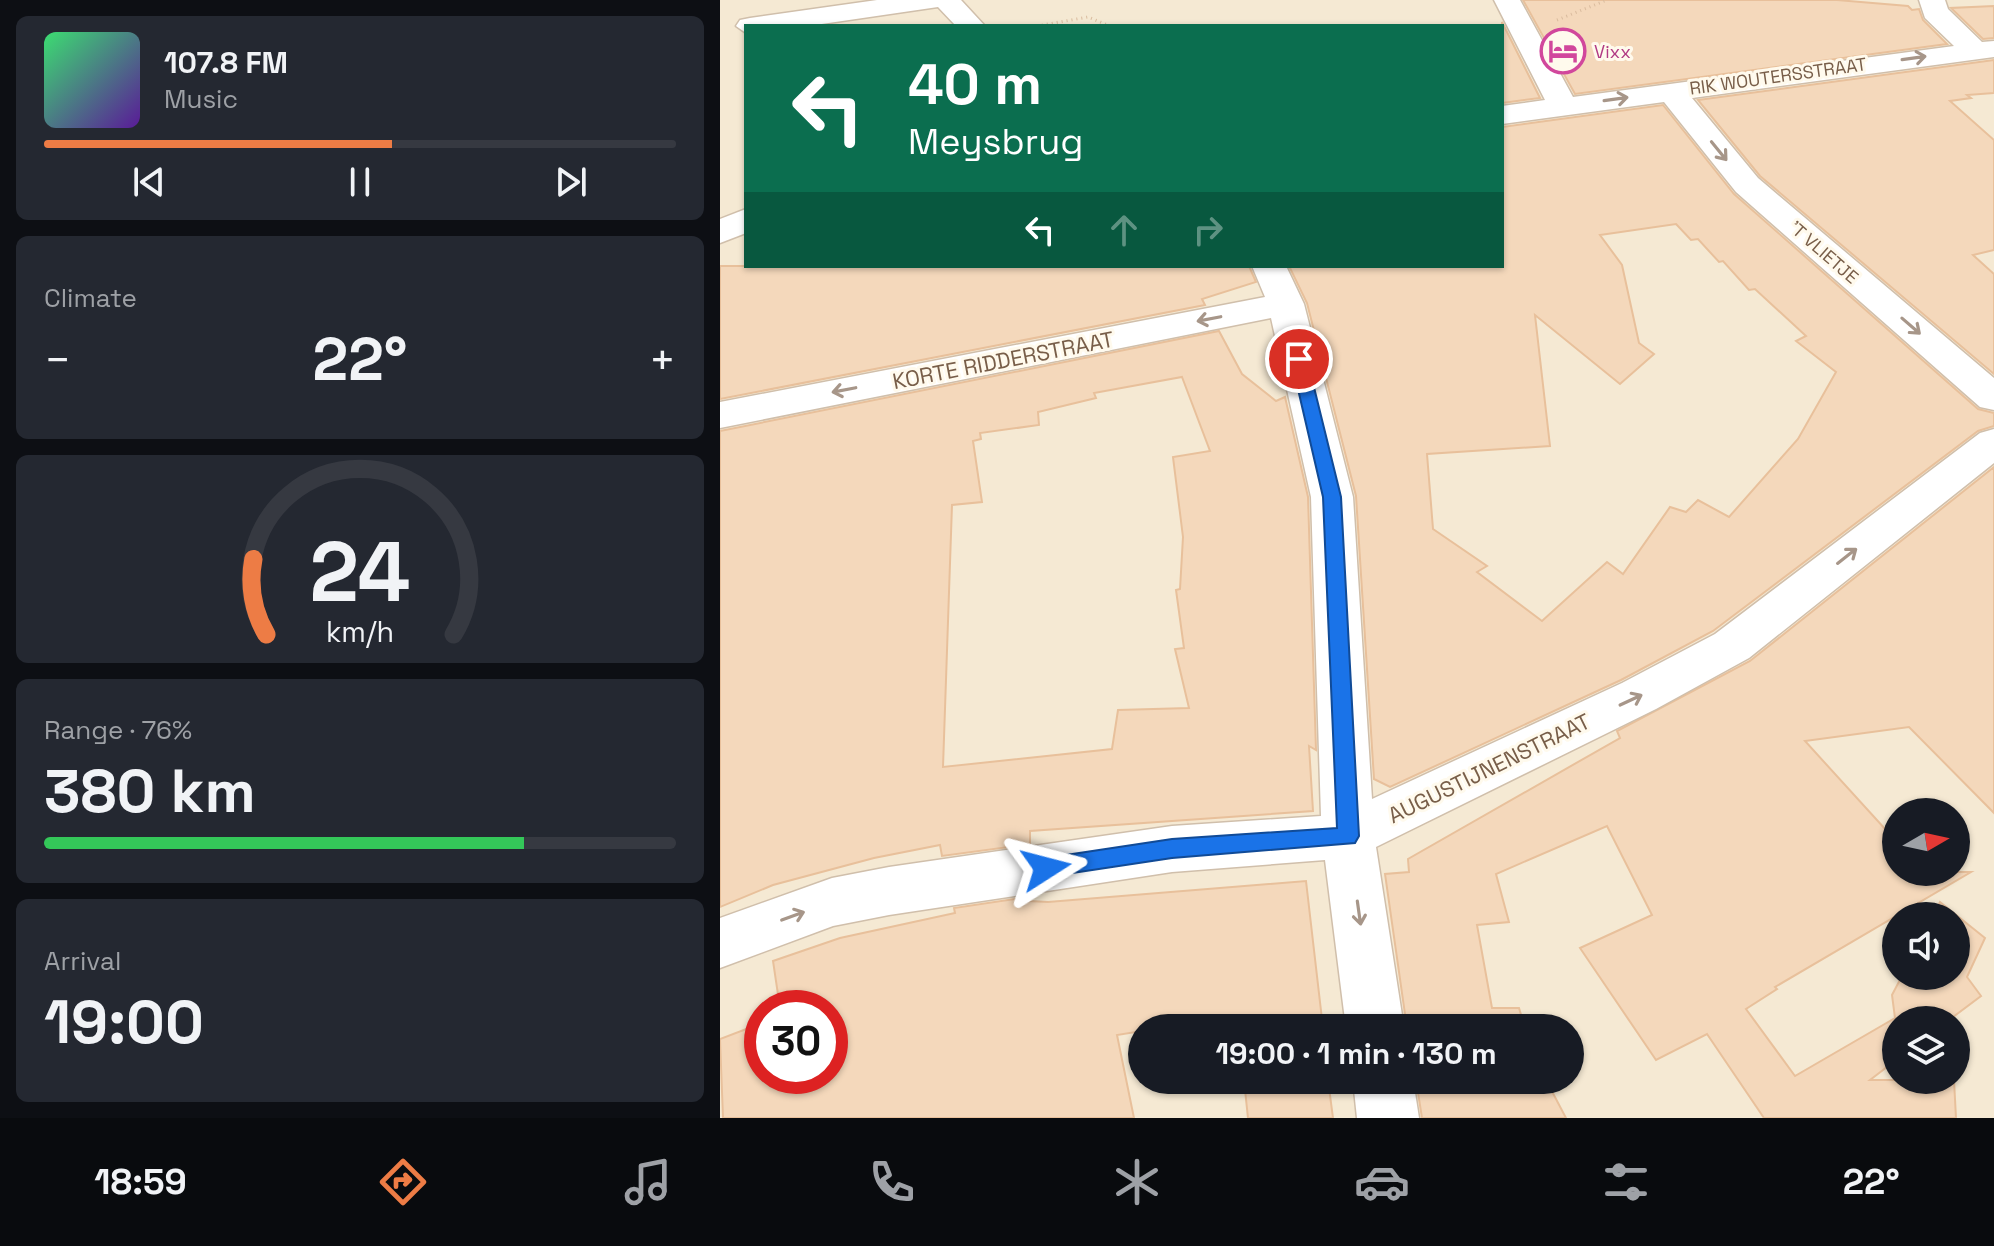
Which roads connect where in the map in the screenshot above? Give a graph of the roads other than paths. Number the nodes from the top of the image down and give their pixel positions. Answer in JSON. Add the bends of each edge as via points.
{"nodes":[{"id":1,"x":935,"y":0,"type":"edge"},
{"id":2,"x":946,"y":0,"type":"edge"},
{"id":3,"x":1932,"y":0,"type":"edge"},
{"id":4,"x":1514,"y":12,"type":"edge"},
{"id":5,"x":762,"y":24,"type":"edge"},
{"id":6,"x":969,"y":24,"type":"edge"},
{"id":7,"x":744,"y":27,"type":"edge"},
{"id":8,"x":720,"y":30,"type":"edge"},
{"id":9,"x":1984,"y":50,"type":"edge"},
{"id":10,"x":1670,"y":91,"type":"junction"},
{"id":11,"x":1563,"y":106,"type":"junction"},
{"id":12,"x":1504,"y":115,"type":"edge"},
{"id":13,"x":744,"y":220,"type":"edge"},
{"id":14,"x":720,"y":233,"type":"edge"},
{"id":15,"x":1278,"y":285,"type":"edge"},
{"id":16,"x":1994,"y":398,"type":"edge"},
{"id":17,"x":720,"y":415,"type":"edge"},
{"id":18,"x":1994,"y":442,"type":"edge"},
{"id":19,"x":1348,"y":836,"type":"junction"},
{"id":20,"x":720,"y":943,"type":"edge"},
{"id":21,"x":1373,"y":1014,"type":"edge"},
{"id":22,"x":1385,"y":1094,"type":"edge"},
{"id":23,"x":1388,"y":1118,"type":"edge"}],
"edges":[{"from":1,"to":5,"type":"street"},
{"from":2,"to":6,"type":"street"},
{"from":3,"to":9,"type":"street","via":[[1935,12]]},
{"from":4,"to":11,"type":"street"},
{"from":7,"to":8,"type":"street"},
{"from":10,"to":9,"type":"street","name":"RIK WOUTERSSTRAAT","one_way":true},
{"from":11,"to":10,"type":"street","name":"RIK WOUTERSSTRAAT","one_way":true},
{"from":10,"to":16,"type":"street","name":"'T VLIETJE","one_way":true,"via":[[1747,185]]},
{"from":11,"to":12,"type":"street","name":"RIK WOUTERSSTRAAT"},
{"from":13,"to":14,"type":"street"},
{"from":15,"to":17,"type":"street","name":"KORTE RIDDERSTRAAT","one_way":true},
{"from":15,"to":19,"type":"street","via":[[1332,497]]},
{"from":19,"to":18,"type":"street","name":"AUGUSTIJNENSTRAAT","one_way":true,"via":[[1732,646]]},
{"from":20,"to":19,"type":"street","name":"AUGUSTIJNENSTRAAT","one_way":true,"via":[[832,902],[889,891],[1172,849]]},
{"from":19,"to":21,"type":"street","one_way":true},
{"from":22,"to":23,"type":"street"}]}
